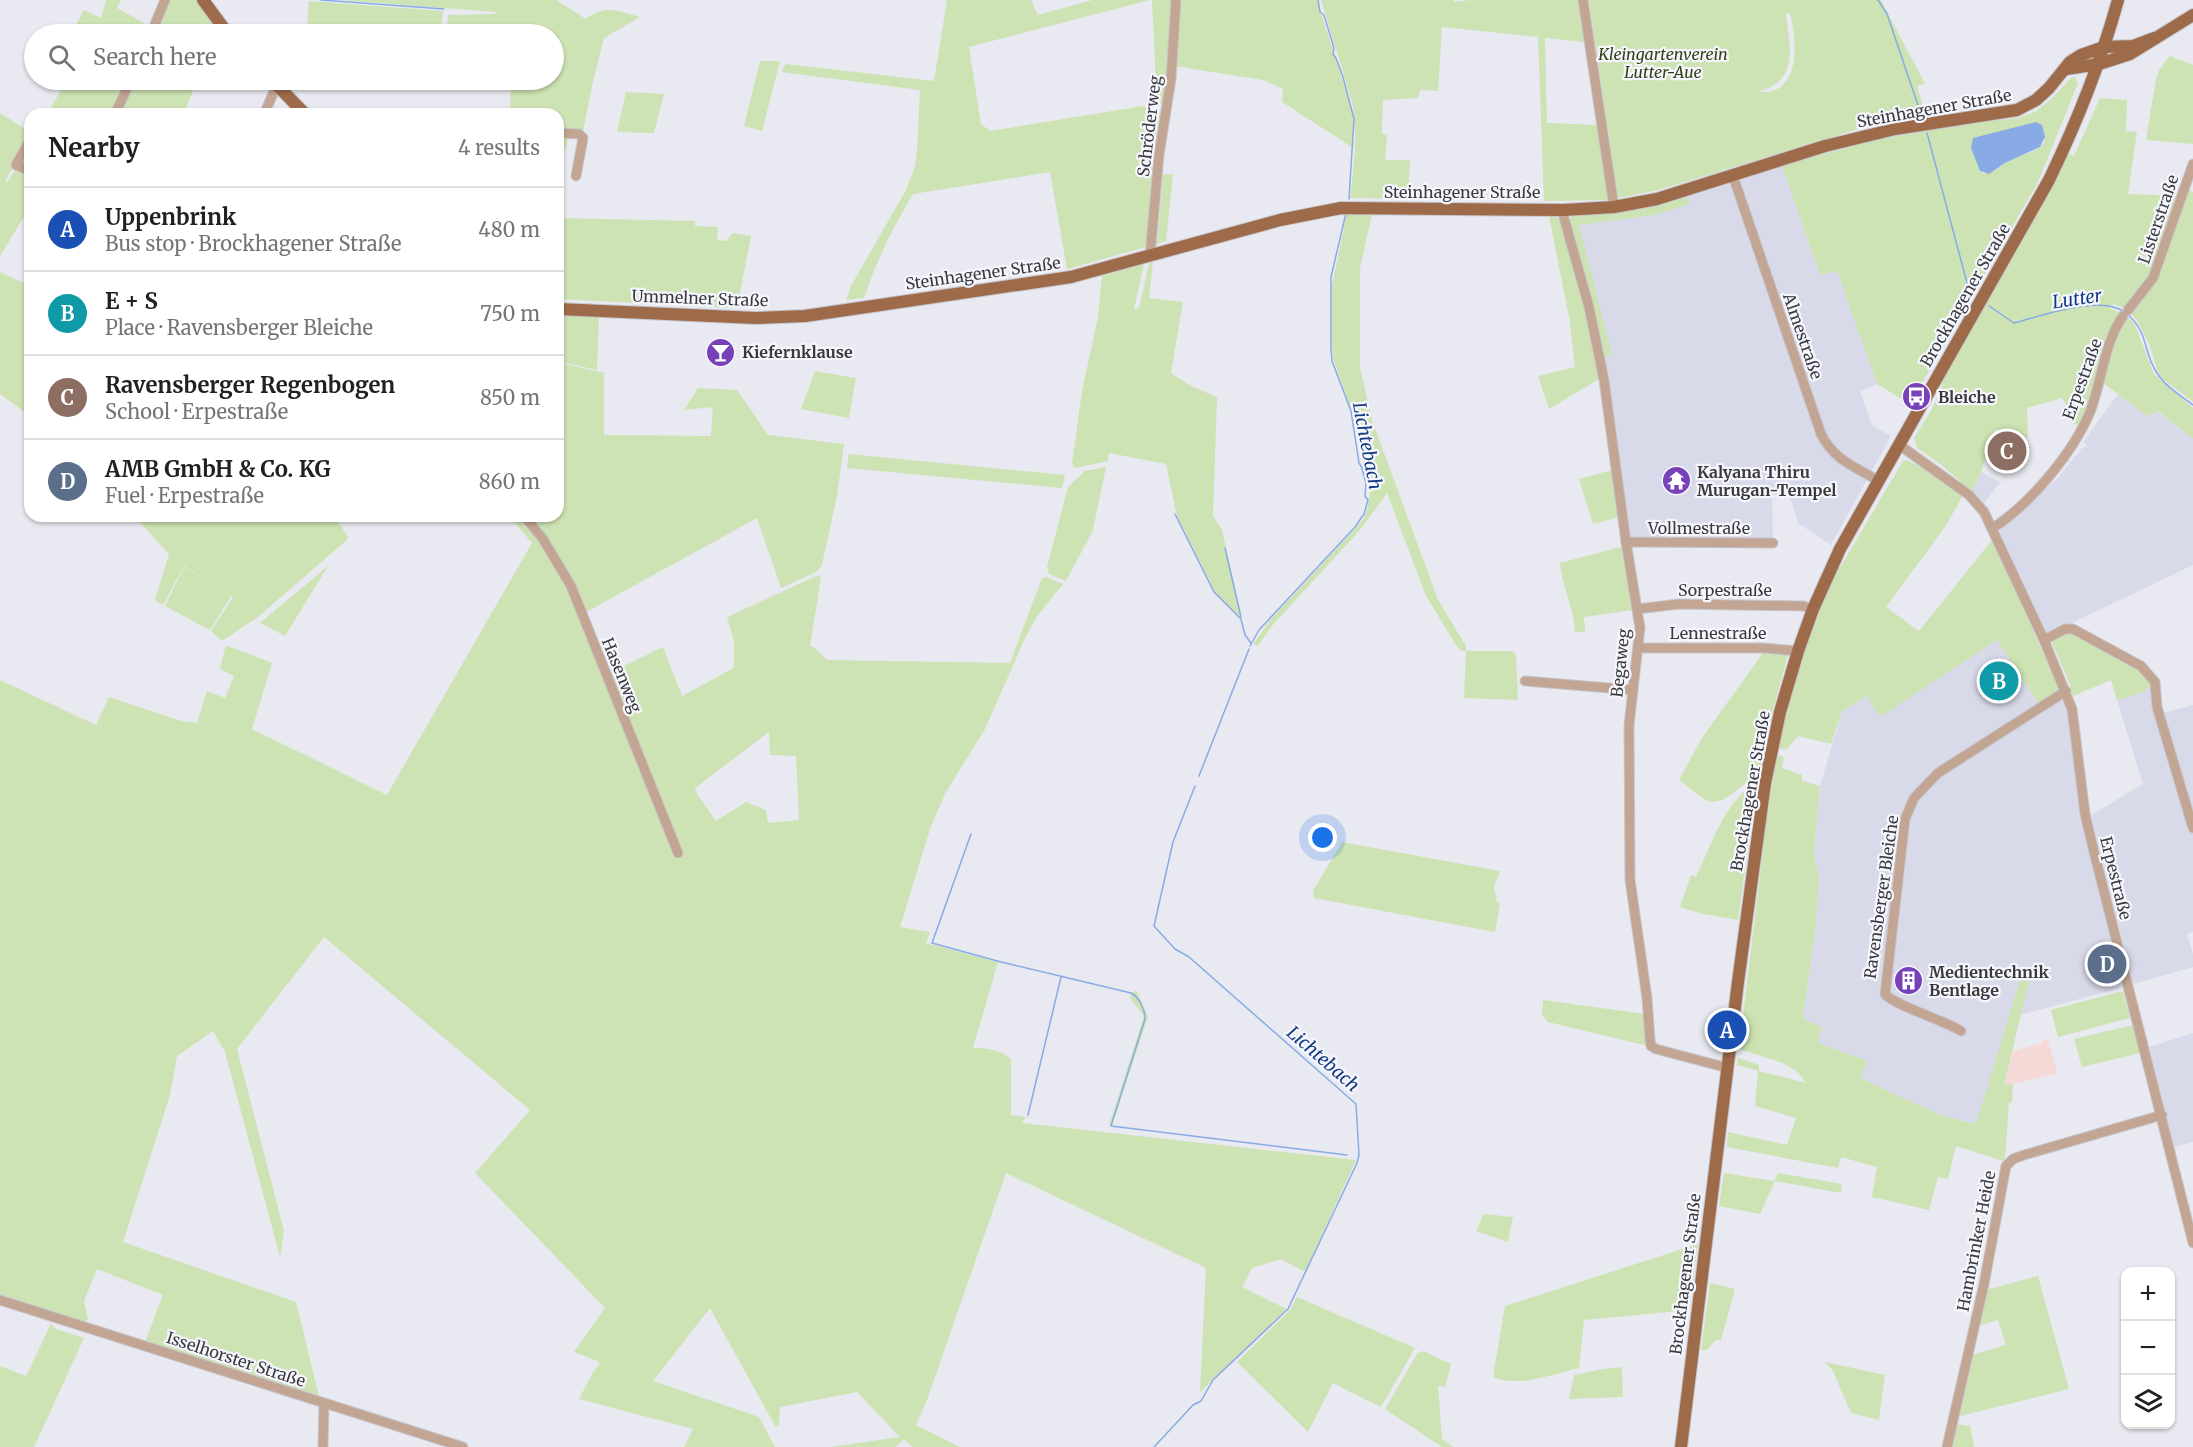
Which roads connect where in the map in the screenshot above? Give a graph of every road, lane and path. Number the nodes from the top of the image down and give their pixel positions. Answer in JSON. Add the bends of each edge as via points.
{"nodes":[{"id":1,"x":165,"y":0,"type":"edge"},
{"id":2,"x":203,"y":0,"type":"edge"},
{"id":3,"x":1176,"y":0,"type":"edge"},
{"id":4,"x":1583,"y":0,"type":"edge"},
{"id":5,"x":2118,"y":0,"type":"edge"},
{"id":6,"x":2193,"y":15,"type":"edge"},
{"id":7,"x":155,"y":24,"type":"edge"},
{"id":8,"x":221,"y":24,"type":"edge"},
{"id":9,"x":2154,"y":38,"type":"junction"},
{"id":10,"x":2104,"y":47,"type":"junction"},
{"id":11,"x":2098,"y":64,"type":"junction"},
{"id":12,"x":2066,"y":69,"type":"junction"},
{"id":13,"x":126,"y":90,"type":"edge"},
{"id":14,"x":272,"y":90,"type":"edge"},
{"id":15,"x":282,"y":90,"type":"edge"},
{"id":16,"x":118,"y":108,"type":"edge"},
{"id":17,"x":266,"y":108,"type":"edge"},
{"id":18,"x":298,"y":108,"type":"edge"},
{"id":19,"x":564,"y":133,"type":"edge"},
{"id":20,"x":24,"y":151,"type":"edge"},
{"id":21,"x":2193,"y":164,"type":"edge"},
{"id":22,"x":24,"y":168,"type":"edge"},
{"id":23,"x":576,"y":176,"type":"dead end"},
{"id":24,"x":1733,"y":176,"type":"junction"},
{"id":25,"x":1614,"y":207,"type":"junction"},
{"id":26,"x":1564,"y":210,"type":"junction"},
{"id":27,"x":1150,"y":256,"type":"junction"},
{"id":28,"x":564,"y":309,"type":"edge"},
{"id":29,"x":841,"y":310,"type":"joint"},
{"id":30,"x":2126,"y":313,"type":"joint"},
{"id":31,"x":1898,"y":444,"type":"junction"},
{"id":32,"x":1877,"y":480,"type":"junction"},
{"id":33,"x":529,"y":522,"type":"edge"},
{"id":34,"x":1993,"y":528,"type":"junction"},
{"id":35,"x":1626,"y":542,"type":"junction"},
{"id":36,"x":1773,"y":543,"type":"dead end"},
{"id":37,"x":1637,"y":609,"type":"junction"},
{"id":38,"x":1813,"y":609,"type":"junction"},
{"id":39,"x":2044,"y":640,"type":"junction"},
{"id":40,"x":1638,"y":648,"type":"junction"},
{"id":41,"x":1798,"y":651,"type":"junction"},
{"id":42,"x":1525,"y":681,"type":"dead end"},
{"id":43,"x":1633,"y":690,"type":"junction"},
{"id":44,"x":2066,"y":691,"type":"junction"},
{"id":45,"x":2193,"y":828,"type":"edge"},
{"id":46,"x":678,"y":853,"type":"dead end"},
{"id":47,"x":1961,"y":1031,"type":"dead end"},
{"id":48,"x":1728,"y":1068,"type":"junction"},
{"id":49,"x":2162,"y":1115,"type":"junction"},
{"id":50,"x":2193,"y":1242,"type":"edge"},
{"id":51,"x":0,"y":1300,"type":"edge"},
{"id":52,"x":324,"y":1403,"type":"junction"},
{"id":53,"x":323,"y":1447,"type":"edge"},
{"id":54,"x":463,"y":1447,"type":"edge"},
{"id":55,"x":1680,"y":1447,"type":"edge"},
{"id":56,"x":1947,"y":1447,"type":"edge"}],
"edges":[{"from":1,"to":7,"type":"street"},
{"from":2,"to":8,"type":"main road"},
{"from":3,"to":27,"type":"street","name":"Schröderweg","via":[[1171,79]]},
{"from":4,"to":25,"type":"street"},
{"from":5,"to":10,"type":"main road","name":"Brockhagener Straße"},
{"from":6,"to":9,"type":"main road","name":"Steinhagener Straße"},
{"from":9,"to":10,"type":"main road","name":"Steinhagener Straße","via":[[2133,46]]},
{"from":9,"to":11,"type":"main road","name":"Steinhagener Straße","via":[[2130,54]]},
{"from":10,"to":11,"type":"main road","name":"Brockhagener Straße"},
{"from":10,"to":12,"type":"main road","name":"Steinhagener Straße","via":[[2081,55]]},
{"from":11,"to":12,"type":"main road","name":"Steinhagener Straße"},
{"from":11,"to":31,"type":"main road","name":"Brockhagener Straße","via":[[2049,180]]},
{"from":12,"to":24,"type":"main road","name":"Steinhagener Straße","via":[[2042,95],[2017,110],[1895,129],[1825,146]]},
{"from":13,"to":16,"type":"street"},
{"from":14,"to":17,"type":"street"},
{"from":15,"to":18,"type":"main road"},
{"from":19,"to":23,"type":"street","via":[[579,134],[582,138]]},
{"from":20,"to":22,"type":"street","via":[[16,165]]},
{"from":21,"to":30,"type":"street","name":"Listerstraße","via":[[2153,278]]},
{"from":24,"to":25,"type":"main road","name":"Steinhagener Straße","via":[[1657,199]]},
{"from":24,"to":32,"type":"street","name":"Almestraße","via":[[1821,434],[1834,455]]},
{"from":25,"to":26,"type":"main road","name":"Steinhagener Straße"},
{"from":26,"to":27,"type":"main road","name":"Steinhagener Straße","via":[[1341,208],[1280,220]]},
{"from":26,"to":35,"type":"street","name":"Begaweg","via":[[1604,380]]},
{"from":27,"to":29,"type":"main road","name":"Steinhagener Straße","via":[[1071,277]]},
{"from":28,"to":29,"type":"main road","name":"Ummelner Straße","via":[[756,318]]},
{"from":30,"to":34,"type":"street","name":"Erpestraße","via":[[2110,343],[2089,412],[2065,456],[2055,471]]},
{"from":31,"to":32,"type":"main road","name":"Brockhagener Straße"},
{"from":31,"to":34,"type":"street","name":"Erpestraße","via":[[1969,495]]},
{"from":32,"to":38,"type":"main road","name":"Brockhagener Straße"},
{"from":33,"to":46,"type":"street","name":"Hasenweg","via":[[571,586]]},
{"from":34,"to":39,"type":"street","name":"Erpestraße"},
{"from":35,"to":36,"type":"street","name":"Vollmestraße"},
{"from":35,"to":37,"type":"street","name":"Begaweg"},
{"from":37,"to":38,"type":"street","name":"Sorpestraße","via":[[1678,604]]},
{"from":37,"to":40,"type":"street","name":"Begaweg"},
{"from":38,"to":41,"type":"main road","name":"Brockhagener Straße"},
{"from":39,"to":44,"type":"street","name":"Erpestraße"},
{"from":39,"to":45,"type":"street","via":[[2073,629],[2150,674]]},
{"from":40,"to":41,"type":"street","name":"Lennestraße"},
{"from":40,"to":43,"type":"street","name":"Begaweg"},
{"from":41,"to":48,"type":"main road","name":"Brockhagener Straße","via":[[1765,783]]},
{"from":42,"to":43,"type":"street"},
{"from":43,"to":48,"type":"street","name":"Begaweg","via":[[1629,736],[1630,880],[1651,1046]]},
{"from":44,"to":47,"type":"street","name":"Ravensberger Bleiche","via":[[1934,776],[1914,798],[1905,819],[1885,994],[1894,1002],[1948,1022]]},
{"from":44,"to":49,"type":"street","name":"Erpestraße","via":[[2075,724],[2085,814]]},
{"from":48,"to":55,"type":"main road","name":"Brockhagener Straße"},
{"from":49,"to":50,"type":"street","name":"Erpestraße"},
{"from":49,"to":56,"type":"street","name":"Hambrinker Heide","via":[[2024,1155],[2006,1166]]},
{"from":51,"to":52,"type":"street","name":"Isselhorster Straße"},
{"from":52,"to":53,"type":"street"},
{"from":52,"to":54,"type":"street","name":"Isselhorster Straße"}]}
